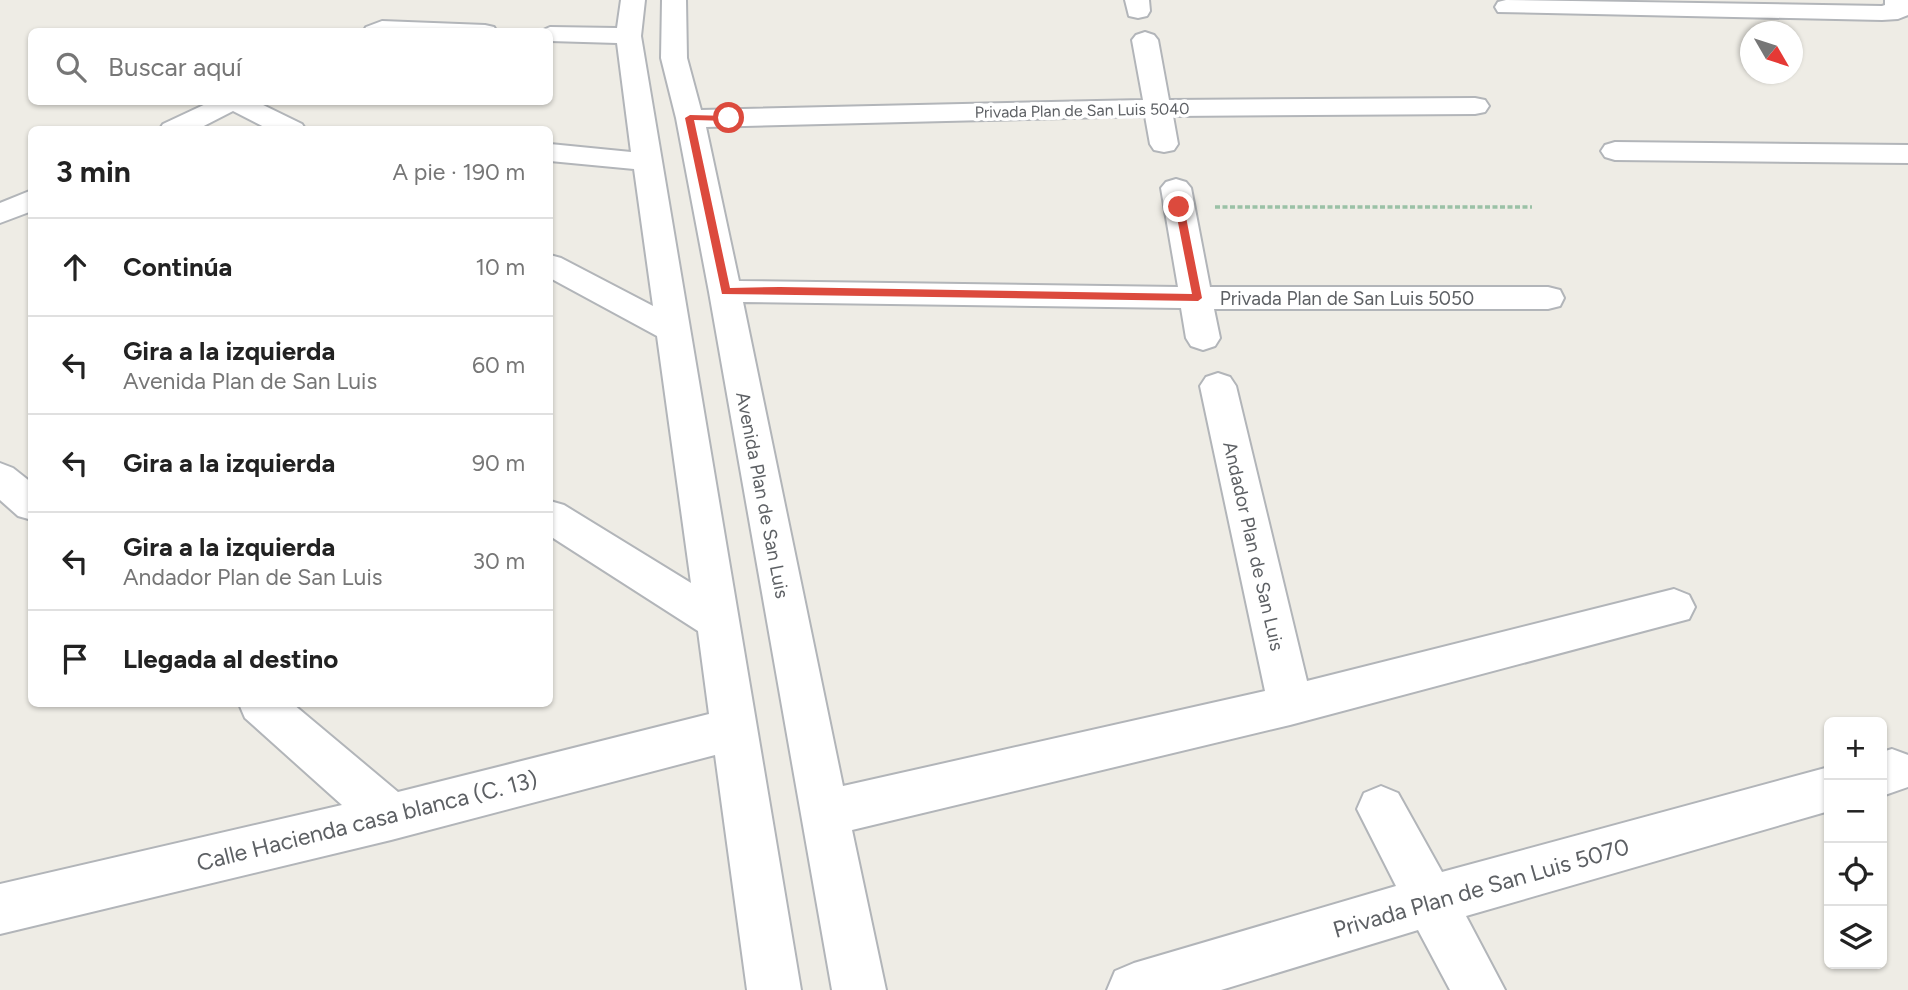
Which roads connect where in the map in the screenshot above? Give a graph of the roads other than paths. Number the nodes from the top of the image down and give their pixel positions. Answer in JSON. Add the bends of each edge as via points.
{"nodes":[{"id":1,"x":634,"y":0,"type":"edge"},
{"id":2,"x":674,"y":0,"type":"edge"},
{"id":3,"x":1896,"y":0,"type":"edge"},
{"id":4,"x":1507,"y":6,"type":"dead end"},
{"id":5,"x":553,"y":34,"type":"edge"},
{"id":6,"x":629,"y":36,"type":"junction"},
{"id":7,"x":1145,"y":40,"type":"dead end"},
{"id":8,"x":224,"y":105,"type":"edge"},
{"id":9,"x":243,"y":105,"type":"edge"},
{"id":10,"x":1475,"y":106,"type":"dead end"},
{"id":11,"x":1158,"y":108,"type":"junction"},
{"id":12,"x":690,"y":118,"type":"junction"},
{"id":13,"x":181,"y":126,"type":"edge"},
{"id":14,"x":284,"y":126,"type":"edge"},
{"id":15,"x":1164,"y":144,"type":"dead end"},
{"id":16,"x":1615,"y":151,"type":"dead end"},
{"id":17,"x":553,"y":153,"type":"edge"},
{"id":18,"x":1908,"y":154,"type":"edge"},
{"id":19,"x":647,"y":162,"type":"junction"},
{"id":20,"x":1178,"y":198,"type":"road end"},
{"id":21,"x":28,"y":201,"type":"edge"},
{"id":22,"x":0,"y":214,"type":"edge"},
{"id":23,"x":553,"y":267,"type":"edge"},
{"id":24,"x":726,"y":292,"type":"junction"},
{"id":25,"x":1198,"y":298,"type":"junction"},
{"id":26,"x":1548,"y":298,"type":"dead end"},
{"id":27,"x":672,"y":330,"type":"junction"},
{"id":28,"x":1203,"y":338,"type":"dead end"},
{"id":29,"x":1218,"y":386,"type":"dead end"},
{"id":30,"x":0,"y":478,"type":"edge"},
{"id":31,"x":28,"y":502,"type":"edge"},
{"id":32,"x":553,"y":518,"type":"edge"},
{"id":33,"x":1674,"y":607,"type":"dead end"},
{"id":34,"x":717,"y":621,"type":"junction"},
{"id":35,"x":1290,"y":705,"type":"junction"},
{"id":36,"x":264,"y":707,"type":"edge"},
{"id":37,"x":734,"y":729,"type":"junction"},
{"id":38,"x":1824,"y":790,"type":"edge"},
{"id":39,"x":1381,"y":809,"type":"dead end"},
{"id":40,"x":825,"y":813,"type":"junction"},
{"id":41,"x":391,"y":817,"type":"junction"},
{"id":42,"x":1430,"y":901,"type":"junction"},
{"id":43,"x":0,"y":909,"type":"edge"},
{"id":44,"x":774,"y":990,"type":"edge"},
{"id":45,"x":859,"y":990,"type":"edge"},
{"id":46,"x":1134,"y":990,"type":"edge"},
{"id":47,"x":1478,"y":990,"type":"edge"}],
"edges":[{"from":1,"to":6,"type":"street"},
{"from":2,"to":12,"type":"street","name":"Avenida Plan de San Luis","via":[[674,58]]},
{"from":3,"to":4,"type":"street","via":[[1898,12],[1882,13]]},
{"from":5,"to":6,"type":"street"},
{"from":6,"to":19,"type":"street"},
{"from":7,"to":11,"type":"street"},
{"from":8,"to":13,"type":"street"},
{"from":9,"to":14,"type":"street"},
{"from":10,"to":11,"type":"street","name":"Privada Plan de San Luis 5040"},
{"from":11,"to":12,"type":"street","name":"Privada Plan de San Luis 5040"},
{"from":11,"to":15,"type":"street"},
{"from":12,"to":24,"type":"street","name":"Avenida Plan de San Luis"},
{"from":16,"to":18,"type":"street"},
{"from":17,"to":19,"type":"street"},
{"from":19,"to":27,"type":"street"},
{"from":20,"to":25,"type":"street"},
{"from":21,"to":22,"type":"street"},
{"from":23,"to":27,"type":"street"},
{"from":24,"to":25,"type":"street","name":"Privada Plan de San Luis 5050"},
{"from":24,"to":40,"type":"street","name":"Avenida Plan de San Luis"},
{"from":25,"to":26,"type":"street","name":"Privada Plan de San Luis 5050"},
{"from":25,"to":28,"type":"street"},
{"from":27,"to":34,"type":"street"},
{"from":29,"to":35,"type":"street","name":"Andador Plan de San Luis"},
{"from":30,"to":31,"type":"street"},
{"from":32,"to":34,"type":"street"},
{"from":33,"to":35,"type":"street"},
{"from":34,"to":37,"type":"street"},
{"from":35,"to":40,"type":"street"},
{"from":36,"to":41,"type":"street"},
{"from":37,"to":41,"type":"street","name":"Calle Hacienda casa blanca (C. 13)"},
{"from":37,"to":44,"type":"street"},
{"from":38,"to":42,"type":"street","name":"Privada Plan de San Luis 5070"},
{"from":39,"to":42,"type":"street"},
{"from":40,"to":45,"type":"street","name":"Avenida Plan de San Luis"},
{"from":41,"to":43,"type":"street","name":"Calle Hacienda casa blanca (C. 13)"},
{"from":42,"to":46,"type":"street","name":"Privada Plan de San Luis 5070"},
{"from":42,"to":47,"type":"street"}]}
